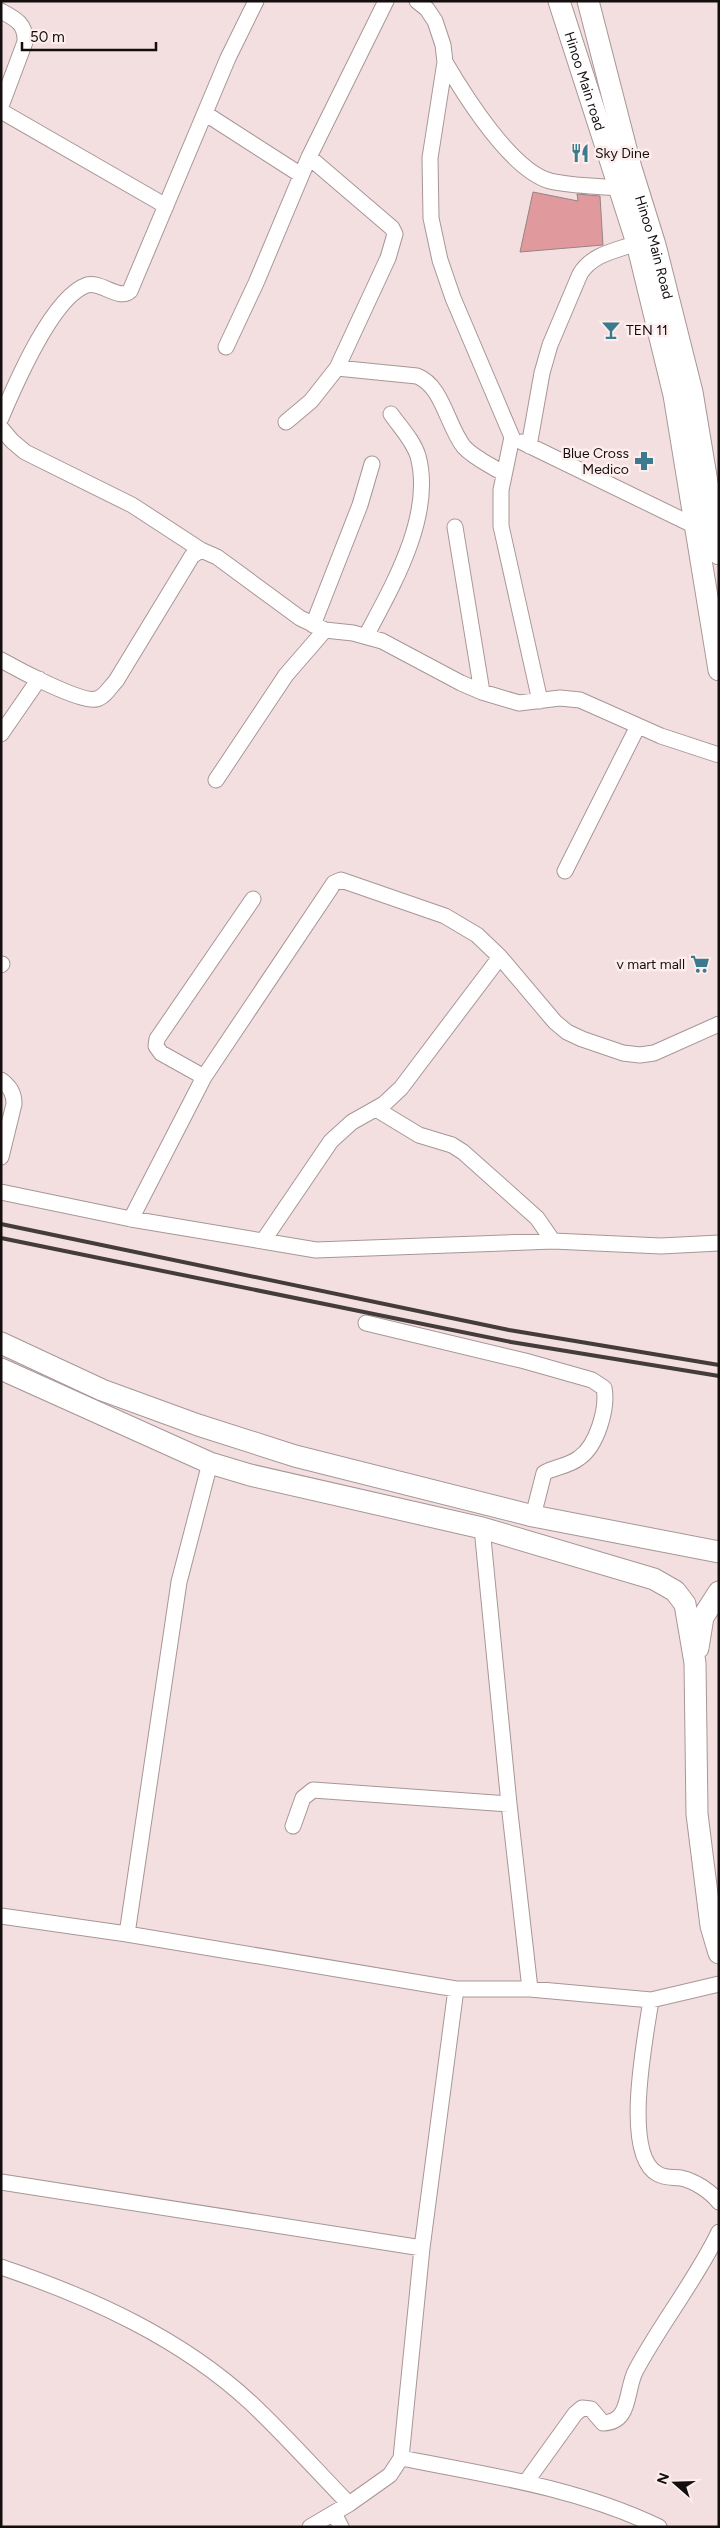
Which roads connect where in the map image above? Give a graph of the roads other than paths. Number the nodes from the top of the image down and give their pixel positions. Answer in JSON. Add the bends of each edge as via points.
{"nodes":[{"id":1,"x":256,"y":1,"type":"edge"},
{"id":2,"x":386,"y":1,"type":"edge"},
{"id":3,"x":417,"y":1,"type":"edge"},
{"id":4,"x":559,"y":1,"type":"edge"},
{"id":5,"x":588,"y":1,"type":"edge"},
{"id":6,"x":1,"y":11,"type":"edge"},
{"id":7,"x":445,"y":62,"type":"junction"},
{"id":8,"x":1,"y":106,"type":"edge"},
{"id":9,"x":1,"y":111,"type":"edge"},
{"id":10,"x":206,"y":114,"type":"junction"},
{"id":11,"x":309,"y":157,"type":"junction"},
{"id":12,"x":301,"y":175,"type":"junction"},
{"id":13,"x":618,"y":188,"type":"junction"},
{"id":14,"x":166,"y":206,"type":"junction"},
{"id":15,"x":637,"y":243,"type":"junction"},
{"id":16,"x":226,"y":347,"type":"dead end"},
{"id":17,"x":337,"y":368,"type":"junction"},
{"id":18,"x":391,"y":414,"type":"dead end"},
{"id":19,"x":1,"y":418,"type":"edge"},
{"id":20,"x":286,"y":422,"type":"dead end"},
{"id":21,"x":1,"y":428,"type":"edge"},
{"id":22,"x":512,"y":437,"type":"junction"},
{"id":23,"x":529,"y":446,"type":"junction"},
{"id":24,"x":372,"y":464,"type":"dead end"},
{"id":25,"x":503,"y":473,"type":"junction"},
{"id":26,"x":695,"y":526,"type":"junction"},
{"id":27,"x":455,"y":527,"type":"dead end"},
{"id":28,"x":201,"y":550,"type":"junction"},
{"id":29,"x":719,"y":554,"type":"edge"},
{"id":30,"x":319,"y":628,"type":"junction"},
{"id":31,"x":366,"y":636,"type":"junction"},
{"id":32,"x":1,"y":660,"type":"edge"},
{"id":33,"x":719,"y":670,"type":"edge"},
{"id":34,"x":39,"y":679,"type":"junction"},
{"id":35,"x":482,"y":692,"type":"junction"},
{"id":36,"x":540,"y":701,"type":"junction"},
{"id":37,"x":638,"y":726,"type":"junction"},
{"id":38,"x":1,"y":734,"type":"edge"},
{"id":39,"x":719,"y":755,"type":"edge"},
{"id":40,"x":216,"y":780,"type":"dead end"},
{"id":41,"x":565,"y":871,"type":"dead end"},
{"id":42,"x":253,"y":899,"type":"dead end"},
{"id":43,"x":500,"y":957,"type":"junction"},
{"id":44,"x":719,"y":1024,"type":"edge"},
{"id":45,"x":204,"y":1077,"type":"junction"},
{"id":46,"x":1,"y":1080,"type":"edge"},
{"id":47,"x":376,"y":1109,"type":"junction"},
{"id":48,"x":1,"y":1157,"type":"edge"},
{"id":49,"x":1,"y":1192,"type":"edge"},
{"id":50,"x":131,"y":1219,"type":"junction"},
{"id":51,"x":552,"y":1241,"type":"junction"},
{"id":52,"x":263,"y":1242,"type":"junction"},
{"id":53,"x":719,"y":1243,"type":"edge"},
{"id":54,"x":366,"y":1323,"type":"dead end"},
{"id":55,"x":1,"y":1343,"type":"edge"},
{"id":56,"x":1,"y":1370,"type":"edge"},
{"id":57,"x":210,"y":1463,"type":"junction"},
{"id":58,"x":533,"y":1516,"type":"junction"},
{"id":59,"x":482,"y":1528,"type":"junction"},
{"id":60,"x":718,"y":1552,"type":"edge"},
{"id":61,"x":719,"y":1592,"type":"edge"},
{"id":62,"x":695,"y":1662,"type":"junction"},
{"id":63,"x":508,"y":1804,"type":"junction"},
{"id":64,"x":293,"y":1826,"type":"dead end"},
{"id":65,"x":1,"y":1916,"type":"edge"},
{"id":66,"x":127,"y":1934,"type":"junction"},
{"id":67,"x":719,"y":1953,"type":"edge"},
{"id":68,"x":719,"y":1984,"type":"edge"},
{"id":69,"x":456,"y":1989,"type":"junction"},
{"id":70,"x":530,"y":1989,"type":"junction"},
{"id":71,"x":651,"y":2000,"type":"junction"},
{"id":72,"x":1,"y":2182,"type":"edge"},
{"id":73,"x":719,"y":2202,"type":"edge"},
{"id":74,"x":719,"y":2232,"type":"edge"},
{"id":75,"x":422,"y":2248,"type":"junction"},
{"id":76,"x":1,"y":2268,"type":"edge"},
{"id":77,"x":401,"y":2458,"type":"junction"},
{"id":78,"x":526,"y":2482,"type":"junction"},
{"id":79,"x":349,"y":2504,"type":"junction"},
{"id":80,"x":334,"y":2513,"type":"junction"},
{"id":81,"x":310,"y":2527,"type":"edge"},
{"id":82,"x":341,"y":2527,"type":"edge"},
{"id":83,"x":659,"y":2527,"type":"edge"}],
"edges":[{"from":1,"to":10,"type":"street","via":[[228,58]]},
{"from":2,"to":11,"type":"street"},
{"from":3,"to":7,"type":"street","via":[[435,22]]},
{"from":4,"to":13,"type":"main road","name":"Hinoo Main road"},
{"from":5,"to":29,"type":"main road","name":"Hinoo Main Road","via":[[631,168],[656,245],[692,392]]},
{"from":6,"to":8,"type":"street","via":[[23,25],[26,31],[25,42]]},
{"from":7,"to":13,"type":"street","via":[[486,123],[528,169],[549,180]]},
{"from":7,"to":22,"type":"street","via":[[430,158],[431,218],[453,298]]},
{"from":9,"to":14,"type":"street"},
{"from":10,"to":12,"type":"street"},
{"from":10,"to":14,"type":"street"},
{"from":11,"to":12,"type":"street"},
{"from":11,"to":17,"type":"street","via":[[392,228],[394,234],[388,258]]},
{"from":12,"to":16,"type":"street"},
{"from":13,"to":15,"type":"main road","name":"Hinoo Main road"},
{"from":14,"to":19,"type":"street","via":[[130,291],[120,294],[92,284],[69,298],[28,357]]},
{"from":15,"to":23,"type":"street","via":[[594,258],[580,274],[550,345]]},
{"from":15,"to":26,"type":"main road","name":"Hinoo Main road","via":[[674,395]]},
{"from":17,"to":20,"type":"street","via":[[311,401]]},
{"from":17,"to":25,"type":"street","via":[[425,379],[465,448]]},
{"from":18,"to":31,"type":"street","via":[[414,446],[420,494],[415,527],[401,571]]},
{"from":21,"to":28,"type":"street","via":[[25,452],[132,505]]},
{"from":22,"to":23,"type":"street"},
{"from":22,"to":25,"type":"street"},
{"from":23,"to":26,"type":"street"},
{"from":24,"to":30,"type":"street"},
{"from":25,"to":36,"type":"street","via":[[501,526]]},
{"from":26,"to":33,"type":"main road","name":"Hinoo Main road"},
{"from":27,"to":35,"type":"street"},
{"from":28,"to":30,"type":"street","via":[[217,557],[268,596]]},
{"from":28,"to":34,"type":"street","via":[[192,556],[116,681],[102,697],[87,699]]},
{"from":30,"to":31,"type":"street"},
{"from":30,"to":40,"type":"street"},
{"from":31,"to":35,"type":"street"},
{"from":32,"to":34,"type":"street"},
{"from":34,"to":38,"type":"street"},
{"from":35,"to":36,"type":"street","via":[[520,703]]},
{"from":36,"to":37,"type":"street","via":[[580,700]]},
{"from":37,"to":39,"type":"street"},
{"from":37,"to":41,"type":"street"},
{"from":42,"to":45,"type":"street","via":[[157,1039],[156,1046],[162,1053]]},
{"from":43,"to":44,"type":"street","via":[[561,1027],[623,1053],[654,1053]]},
{"from":43,"to":45,"type":"street","via":[[477,935],[445,916],[341,880],[334,883]]},
{"from":43,"to":47,"type":"street","via":[[401,1088]]},
{"from":45,"to":50,"type":"street"},
{"from":46,"to":48,"type":"street","via":[[10,1087],[14,1104]]},
{"from":47,"to":51,"type":"street","via":[[419,1135],[452,1145],[463,1152],[537,1218]]},
{"from":47,"to":52,"type":"street","via":[[352,1122],[331,1141]]},
{"from":49,"to":50,"type":"street"},
{"from":50,"to":52,"type":"street"},
{"from":51,"to":52,"type":"street","via":[[439,1244],[347,1251]]},
{"from":51,"to":53,"type":"street","via":[[661,1246]]},
{"from":54,"to":58,"type":"street","via":[[525,1361],[592,1380],[604,1388],[599,1429],[580,1458],[544,1473]]},
{"from":55,"to":58,"type":"main road","via":[[102,1390],[198,1425],[295,1456]]},
{"from":56,"to":57,"type":"main road"},
{"from":57,"to":59,"type":"main road"},
{"from":57,"to":66,"type":"street","via":[[179,1582]]},
{"from":58,"to":60,"type":"main road"},
{"from":59,"to":62,"type":"main road","via":[[654,1579],[675,1591],[686,1604]]},
{"from":59,"to":63,"type":"street"},
{"from":61,"to":62,"type":"main road","via":[[703,1617]]},
{"from":62,"to":67,"type":"main road","via":[[698,1814],[712,1926]]},
{"from":63,"to":64,"type":"street","via":[[313,1790],[303,1798]]},
{"from":63,"to":70,"type":"street"},
{"from":65,"to":66,"type":"street"},
{"from":66,"to":69,"type":"street"},
{"from":68,"to":71,"type":"street"},
{"from":69,"to":70,"type":"street"},
{"from":69,"to":75,"type":"street"},
{"from":70,"to":71,"type":"street"},
{"from":71,"to":73,"type":"street","via":[[638,2098],[642,2150],[653,2171],[690,2180]]},
{"from":72,"to":75,"type":"street"},
{"from":74,"to":78,"type":"street","via":[[635,2372],[621,2417],[614,2422],[603,2423],[592,2409],[582,2408]]},
{"from":75,"to":77,"type":"street"},
{"from":76,"to":79,"type":"street","via":[[33,2278],[142,2325],[182,2350],[250,2402]]},
{"from":77,"to":78,"type":"street"},
{"from":77,"to":79,"type":"street","via":[[390,2475]]},
{"from":78,"to":83,"type":"street","via":[[619,2510]]},
{"from":79,"to":80,"type":"street"},
{"from":80,"to":81,"type":"street"},
{"from":80,"to":82,"type":"street"}]}
